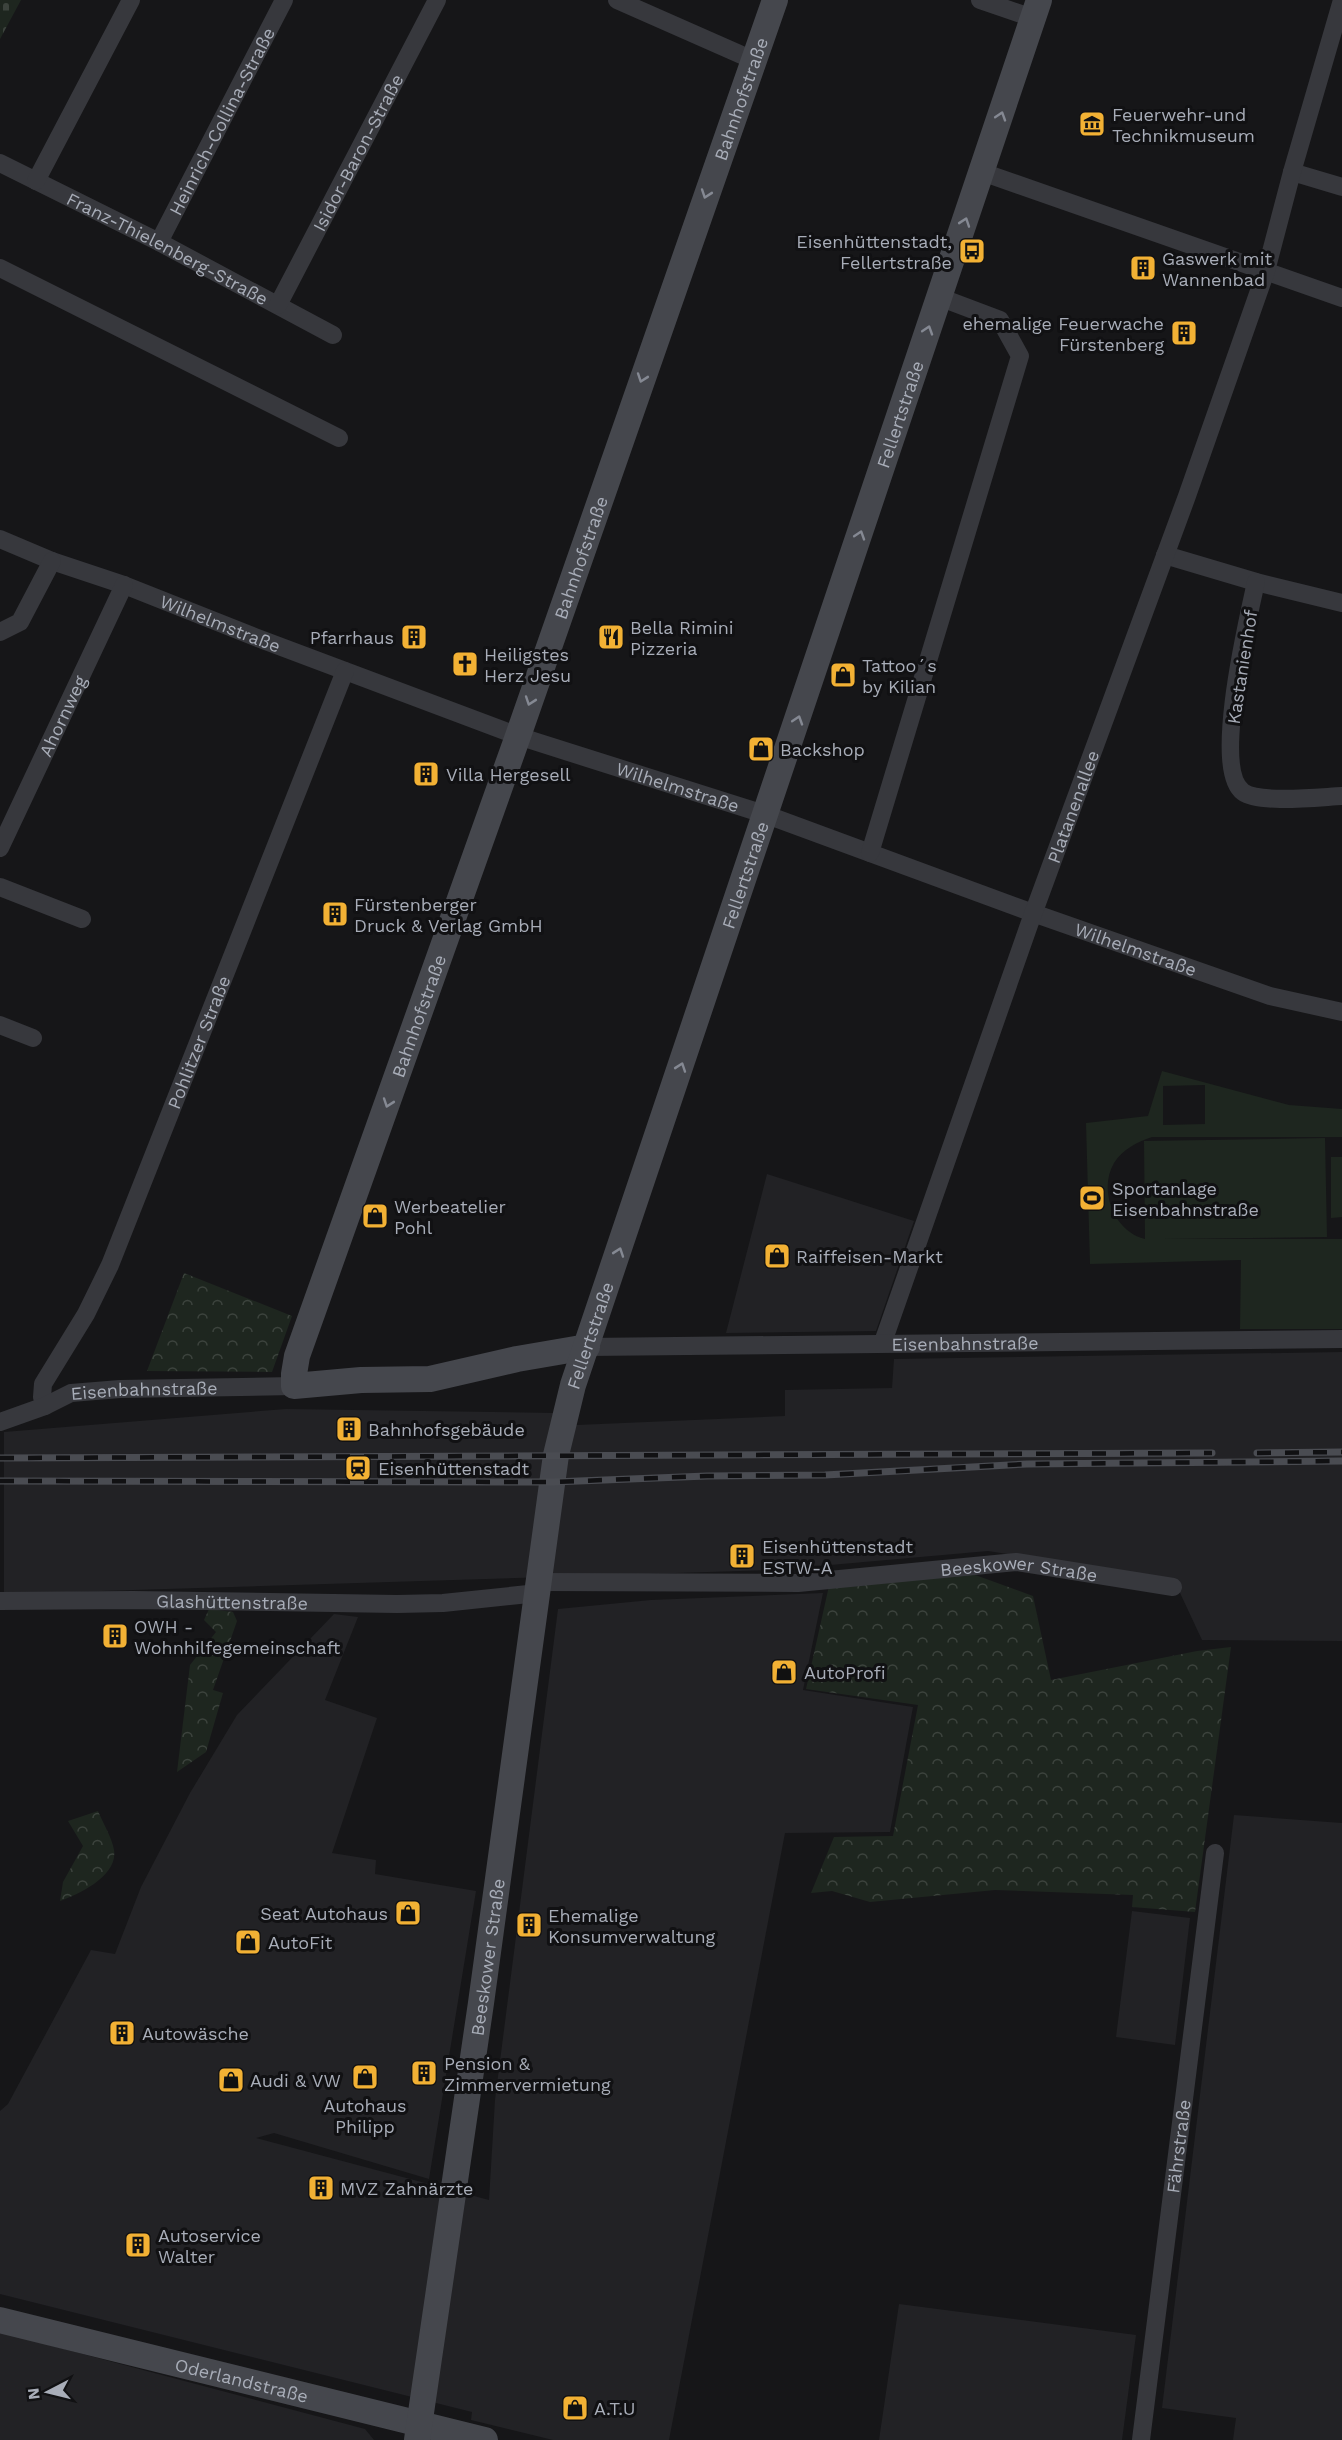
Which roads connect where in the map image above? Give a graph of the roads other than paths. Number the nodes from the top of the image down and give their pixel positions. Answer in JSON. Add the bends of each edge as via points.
{"nodes":[{"id":1,"x":131,"y":0,"type":"edge"},
{"id":2,"x":284,"y":0,"type":"edge"},
{"id":3,"x":437,"y":0,"type":"edge"},
{"id":4,"x":617,"y":0,"type":"edge"},
{"id":5,"x":775,"y":0,"type":"edge"},
{"id":6,"x":980,"y":0,"type":"edge"},
{"id":7,"x":1342,"y":0,"type":"edge"},
{"id":8,"x":1036,"y":9,"type":"edge"},
{"id":9,"x":753,"y":60,"type":"junction"},
{"id":10,"x":0,"y":163,"type":"edge"},
{"id":11,"x":982,"y":172,"type":"junction"},
{"id":12,"x":1292,"y":172,"type":"junction"},
{"id":13,"x":36,"y":181,"type":"junction"},
{"id":14,"x":1342,"y":187,"type":"edge"},
{"id":15,"x":159,"y":242,"type":"junction"},
{"id":16,"x":0,"y":268,"type":"edge"},
{"id":17,"x":1266,"y":271,"type":"junction"},
{"id":18,"x":939,"y":297,"type":"junction"},
{"id":19,"x":1342,"y":298,"type":"edge"},
{"id":20,"x":278,"y":305,"type":"junction"},
{"id":21,"x":333,"y":335,"type":"dead end"},
{"id":22,"x":339,"y":438,"type":"dead end"},
{"id":23,"x":0,"y":539,"type":"edge"},
{"id":24,"x":1165,"y":555,"type":"junction"},
{"id":25,"x":52,"y":561,"type":"junction"},
{"id":26,"x":1256,"y":582,"type":"junction"},
{"id":27,"x":124,"y":585,"type":"junction"},
{"id":28,"x":1342,"y":603,"type":"edge"},
{"id":29,"x":0,"y":632,"type":"edge"},
{"id":30,"x":345,"y":671,"type":"junction"},
{"id":31,"x":518,"y":736,"type":"junction"},
{"id":32,"x":1342,"y":796,"type":"edge"},
{"id":33,"x":767,"y":815,"type":"junction"},
{"id":34,"x":0,"y":848,"type":"edge"},
{"id":35,"x":870,"y":853,"type":"junction"},
{"id":36,"x":0,"y":887,"type":"edge"},
{"id":37,"x":1034,"y":913,"type":"junction"},
{"id":38,"x":82,"y":919,"type":"dead end"},
{"id":39,"x":1342,"y":1012,"type":"edge"},
{"id":40,"x":0,"y":1025,"type":"edge"},
{"id":41,"x":33,"y":1038,"type":"dead end"},
{"id":42,"x":1342,"y":1338,"type":"edge"},
{"id":43,"x":883,"y":1342,"type":"junction"},
{"id":44,"x":587,"y":1347,"type":"junction"},
{"id":45,"x":543,"y":1354,"type":"junction"},
{"id":46,"x":573,"y":1385,"type":"junction"},
{"id":47,"x":294,"y":1386,"type":"junction"},
{"id":48,"x":45,"y":1406,"type":"junction"},
{"id":49,"x":0,"y":1422,"type":"edge"},
{"id":50,"x":556,"y":1455,"type":"joint"},
{"id":51,"x":1173,"y":1587,"type":"dead end"},
{"id":52,"x":539,"y":1588,"type":"junction"},
{"id":53,"x":0,"y":1601,"type":"edge"},
{"id":54,"x":1215,"y":1853,"type":"dead end"},
{"id":55,"x":0,"y":2320,"type":"edge"},
{"id":56,"x":418,"y":2432,"type":"edge"},
{"id":57,"x":485,"y":2440,"type":"edge"},
{"id":58,"x":1141,"y":2440,"type":"edge"}],
"edges":[{"from":1,"to":13,"type":"street"},
{"from":2,"to":15,"type":"street","name":"Heinrich-Collina-Straße"},
{"from":3,"to":20,"type":"street","name":"Isidor-Baron-Straße"},
{"from":4,"to":9,"type":"street"},
{"from":5,"to":9,"type":"street","name":"Bahnhofstraße"},
{"from":6,"to":8,"type":"street"},
{"from":7,"to":12,"type":"street","name":"Platanenallee"},
{"from":11,"to":8,"type":"street","name":"Fellertstraße","one_way":true},
{"from":9,"to":31,"type":"street","name":"Bahnhofstraße","one_way":true},
{"from":10,"to":13,"type":"street","name":"Franz-Thielenberg-Straße"},
{"from":11,"to":17,"type":"street"},
{"from":18,"to":11,"type":"street","name":"Fellertstraße","one_way":true},
{"from":12,"to":14,"type":"street"},
{"from":12,"to":17,"type":"street","name":"Platanenallee"},
{"from":13,"to":15,"type":"street","name":"Franz-Thielenberg-Straße"},
{"from":15,"to":20,"type":"street","name":"Franz-Thielenberg-Straße"},
{"from":16,"to":22,"type":"street"},
{"from":17,"to":19,"type":"street"},
{"from":17,"to":24,"type":"street","name":"Platanenallee"},
{"from":33,"to":18,"type":"street","name":"Fellertstraße","one_way":true},
{"from":18,"to":35,"type":"street","via":[[1000,320],[1020,356]]},
{"from":20,"to":21,"type":"street","name":"Franz-Thielenberg-Straße"},
{"from":23,"to":25,"type":"street","name":"Wilhelmstraße"},
{"from":24,"to":26,"type":"street"},
{"from":24,"to":37,"type":"street","name":"Platanenallee"},
{"from":25,"to":27,"type":"street","name":"Wilhelmstraße"},
{"from":25,"to":29,"type":"street","via":[[20,622]]},
{"from":26,"to":28,"type":"street"},
{"from":26,"to":32,"type":"street","name":"Kastanienhof","via":[[1234,689],[1234,781],[1242,792],[1257,799]]},
{"from":27,"to":30,"type":"street","name":"Wilhelmstraße"},
{"from":27,"to":34,"type":"street","name":"Ahornweg"},
{"from":30,"to":31,"type":"street","name":"Wilhelmstraße"},
{"from":30,"to":48,"type":"street","name":"Pohlitzer Straße","via":[[110,1265],[86,1314],[43,1384]]},
{"from":31,"to":33,"type":"street","name":"Wilhelmstraße"},
{"from":31,"to":47,"type":"street","name":"Bahnhofstraße","one_way":true,"via":[[297,1356]]},
{"from":33,"to":35,"type":"street","name":"Wilhelmstraße"},
{"from":44,"to":33,"type":"street","name":"Fellertstraße","one_way":true},
{"from":35,"to":37,"type":"street","name":"Wilhelmstraße"},
{"from":36,"to":38,"type":"street"},
{"from":37,"to":39,"type":"street","name":"Wilhelmstraße","via":[[1270,996]]},
{"from":37,"to":43,"type":"street","name":"Platanenallee"},
{"from":40,"to":41,"type":"street"},
{"from":42,"to":43,"type":"street","name":"Eisenbahnstraße"},
{"from":43,"to":44,"type":"street","name":"Eisenbahnstraße"},
{"from":44,"to":45,"type":"street"},
{"from":44,"to":46,"type":"street","name":"Fellertstraße"},
{"from":45,"to":46,"type":"street","via":[[560,1367]]},
{"from":45,"to":47,"type":"street","via":[[430,1379]]},
{"from":46,"to":50,"type":"street","name":"Fellertstraße"},
{"from":47,"to":48,"type":"street","name":"Eisenbahnstraße","via":[[120,1389],[72,1393]]},
{"from":48,"to":49,"type":"street","name":"Eisenbahnstraße"},
{"from":50,"to":52,"type":"street","name":"Beeskower Straße"},
{"from":51,"to":52,"type":"street","name":"Beeskower Straße","via":[[1016,1562],[798,1583]]},
{"from":52,"to":53,"type":"street","name":"Glashüttenstraße","via":[[443,1603]]},
{"from":52,"to":56,"type":"street","name":"Beeskower Straße"},
{"from":54,"to":58,"type":"street","name":"Fährstraße"},
{"from":55,"to":56,"type":"street","name":"Oderlandstraße"},
{"from":56,"to":57,"type":"street","name":"Oderlandstraße"}]}
